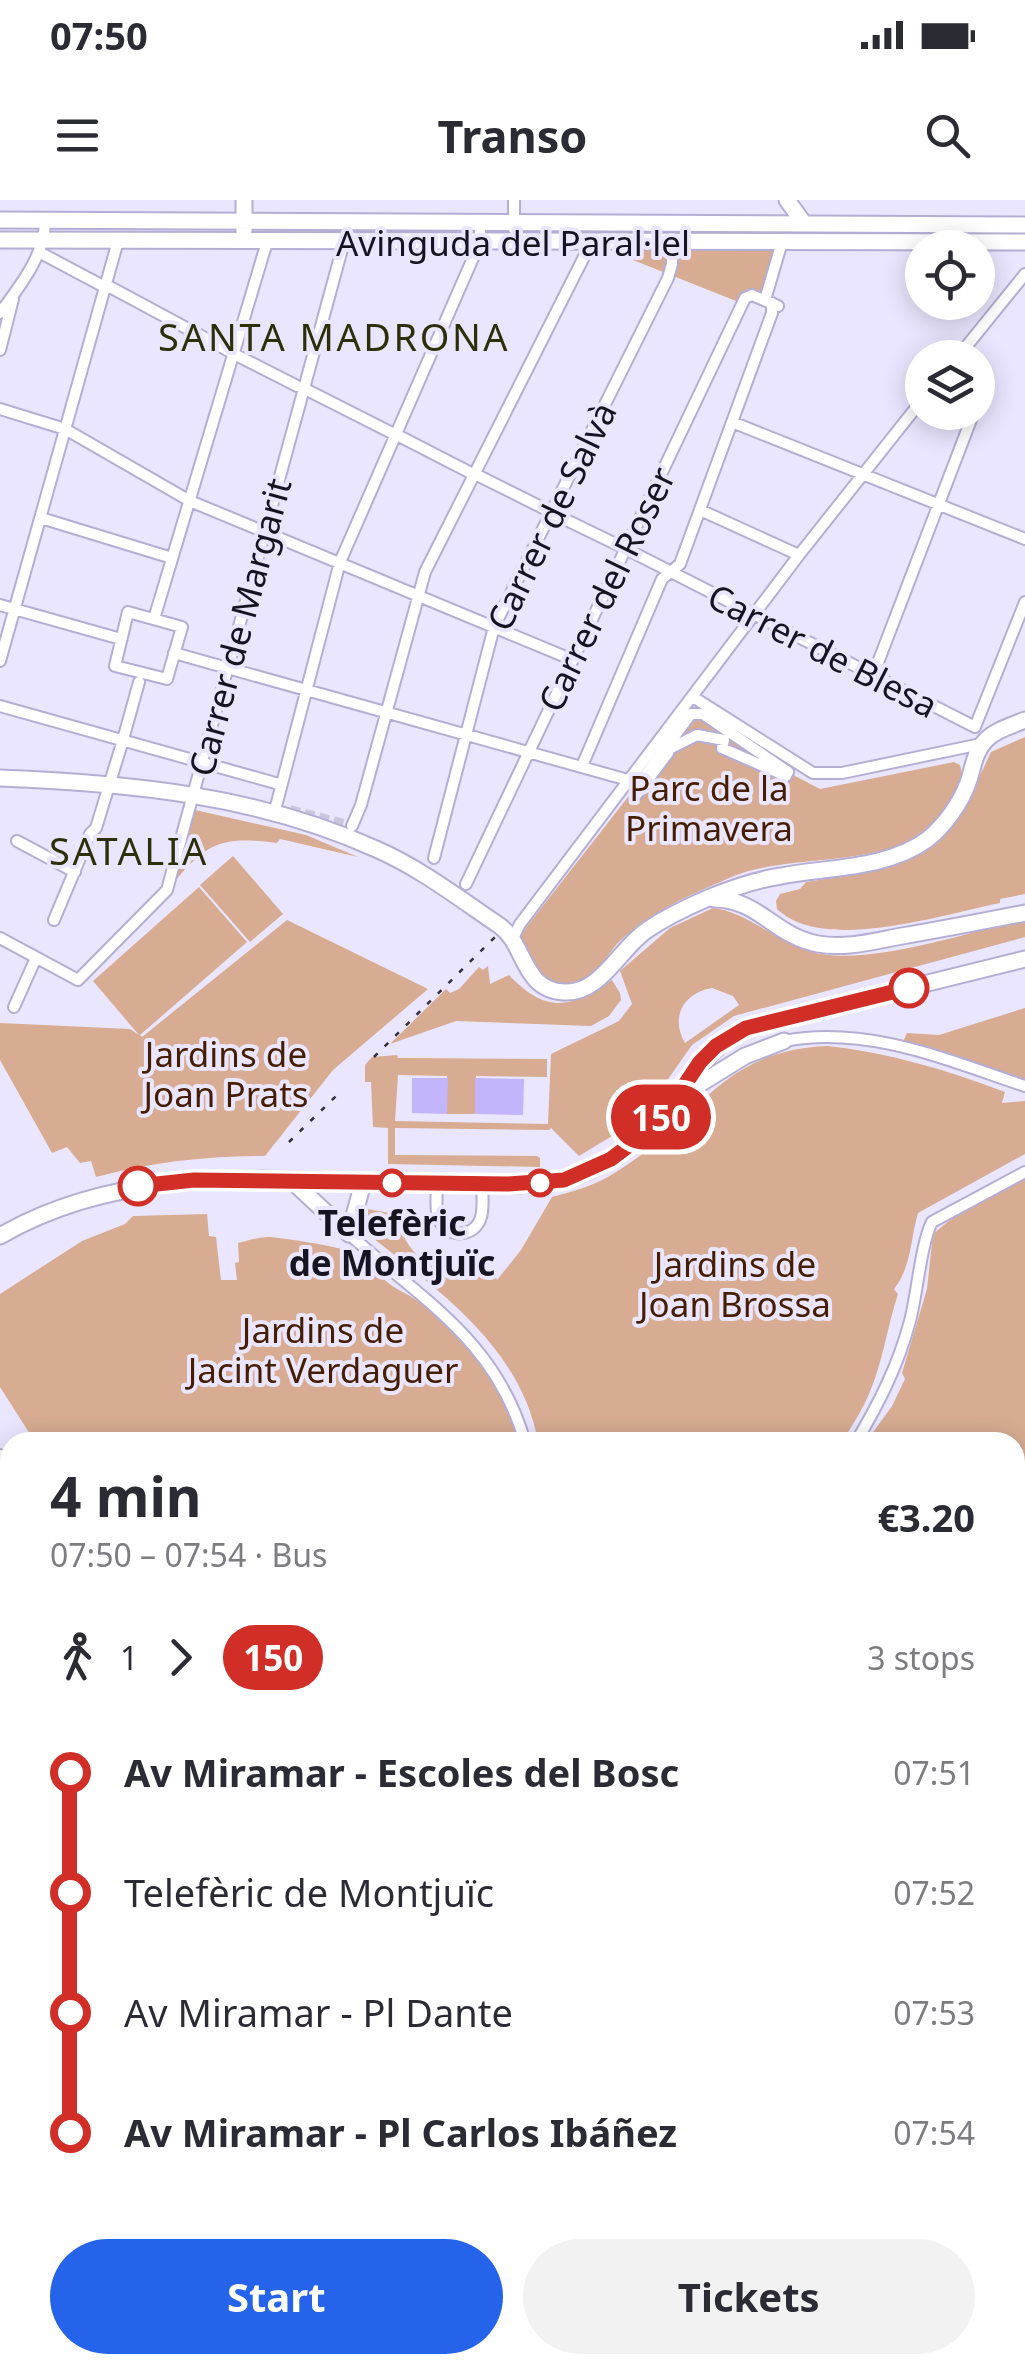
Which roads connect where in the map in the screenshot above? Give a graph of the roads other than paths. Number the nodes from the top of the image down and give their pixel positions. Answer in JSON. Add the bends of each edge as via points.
{"nodes":[{"id":1,"x":244,"y":200,"type":"edge"},
{"id":2,"x":514,"y":200,"type":"edge"},
{"id":3,"x":788,"y":200,"type":"edge"},
{"id":4,"x":0,"y":220,"type":"edge"},
{"id":5,"x":45,"y":221,"type":"junction"},
{"id":6,"x":244,"y":222,"type":"junction"},
{"id":7,"x":480,"y":222,"type":"junction"},
{"id":8,"x":514,"y":222,"type":"junction"},
{"id":9,"x":804,"y":222,"type":"junction"},
{"id":10,"x":1025,"y":225,"type":"edge"},
{"id":11,"x":0,"y":240,"type":"edge"},
{"id":12,"x":118,"y":241,"type":"junction"},
{"id":13,"x":514,"y":241,"type":"junction"},
{"id":14,"x":244,"y":242,"type":"junction"},
{"id":15,"x":267,"y":242,"type":"junction"},
{"id":16,"x":344,"y":242,"type":"junction"},
{"id":17,"x":480,"y":242,"type":"junction"},
{"id":18,"x":592,"y":242,"type":"junction"},
{"id":19,"x":672,"y":242,"type":"junction"},
{"id":20,"x":782,"y":242,"type":"junction"},
{"id":21,"x":1025,"y":242,"type":"edge"},
{"id":22,"x":42,"y":246,"type":"junction"},
{"id":23,"x":1025,"y":274,"type":"edge"},
{"id":24,"x":14,"y":293,"type":"junction"},
{"id":25,"x":772,"y":303,"type":"junction"},
{"id":26,"x":0,"y":312,"type":"edge"},
{"id":27,"x":971,"y":340,"type":"edge"},
{"id":28,"x":0,"y":350,"type":"edge"},
{"id":29,"x":0,"y":410,"type":"edge"},
{"id":30,"x":732,"y":422,"type":"junction"},
{"id":31,"x":905,"y":422,"type":"edge"},
{"id":32,"x":65,"y":430,"type":"junction"},
{"id":33,"x":967,"y":430,"type":"edge"},
{"id":34,"x":864,"y":474,"type":"junction"},
{"id":35,"x":190,"y":501,"type":"junction"},
{"id":36,"x":939,"y":502,"type":"junction"},
{"id":37,"x":700,"y":510,"type":"junction"},
{"id":38,"x":40,"y":518,"type":"junction"},
{"id":39,"x":264,"y":531,"type":"junction"},
{"id":40,"x":1025,"y":539,"type":"edge"},
{"id":41,"x":800,"y":555,"type":"junction"},
{"id":42,"x":172,"y":558,"type":"junction"},
{"id":43,"x":340,"y":562,"type":"junction"},
{"id":44,"x":670,"y":573,"type":"junction"},
{"id":45,"x":418,"y":596,"type":"junction"},
{"id":46,"x":1025,"y":602,"type":"edge"},
{"id":47,"x":0,"y":605,"type":"edge"},
{"id":48,"x":13,"y":608,"type":"junction"},
{"id":49,"x":755,"y":614,"type":"junction"},
{"id":50,"x":154,"y":619,"type":"junction"},
{"id":51,"x":494,"y":627,"type":"junction"},
{"id":52,"x":121,"y":639,"type":"junction"},
{"id":53,"x":174,"y":652,"type":"junction"},
{"id":54,"x":573,"y":660,"type":"junction"},
{"id":55,"x":0,"y":661,"type":"edge"},
{"id":56,"x":226,"y":669,"type":"junction"},
{"id":57,"x":874,"y":673,"type":"junction"},
{"id":58,"x":141,"y":678,"type":"junction"},
{"id":59,"x":304,"y":690,"type":"junction"},
{"id":60,"x":693,"y":697,"type":"junction"},
{"id":61,"x":0,"y":706,"type":"edge"},
{"id":62,"x":385,"y":712,"type":"junction"},
{"id":63,"x":692,"y":714,"type":"joint"},
{"id":64,"x":1025,"y":720,"type":"edge"},
{"id":65,"x":975,"y":728,"type":"junction"},
{"id":66,"x":466,"y":737,"type":"junction"},
{"id":67,"x":123,"y":738,"type":"junction"},
{"id":68,"x":982,"y":745,"type":"junction"},
{"id":69,"x":528,"y":752,"type":"junction"},
{"id":70,"x":201,"y":762,"type":"junction"},
{"id":71,"x":582,"y":766,"type":"junction"},
{"id":72,"x":0,"y":778,"type":"edge"},
{"id":73,"x":628,"y":780,"type":"junction"},
{"id":74,"x":109,"y":782,"type":"junction"},
{"id":75,"x":280,"y":784,"type":"junction"},
{"id":76,"x":195,"y":793,"type":"junction"},
{"id":77,"x":279,"y":813,"type":"junction"},
{"id":78,"x":352,"y":826,"type":"dead end"},
{"id":79,"x":17,"y":841,"type":"dead end"},
{"id":80,"x":434,"y":858,"type":"dead end"},
{"id":81,"x":75,"y":872,"type":"junction"},
{"id":82,"x":466,"y":884,"type":"dead end"},
{"id":83,"x":755,"y":885,"type":"junction"},
{"id":84,"x":704,"y":899,"type":"junction"},
{"id":85,"x":741,"y":903,"type":"junction"},
{"id":86,"x":762,"y":912,"type":"junction"},
{"id":87,"x":1025,"y":913,"type":"edge"},
{"id":88,"x":54,"y":920,"type":"dead end"},
{"id":89,"x":514,"y":936,"type":"junction"},
{"id":90,"x":0,"y":938,"type":"edge"},
{"id":91,"x":36,"y":958,"type":"junction"},
{"id":92,"x":1025,"y":960,"type":"edge"},
{"id":93,"x":14,"y":1007,"type":"dead end"},
{"id":94,"x":772,"y":1022,"type":"junction"},
{"id":95,"x":784,"y":1041,"type":"junction"},
{"id":96,"x":1025,"y":1086,"type":"edge"},
{"id":97,"x":676,"y":1098,"type":"junction"},
{"id":98,"x":1025,"y":1172,"type":"edge"},
{"id":99,"x":291,"y":1180,"type":"junction"},
{"id":100,"x":364,"y":1183,"type":"junction"},
{"id":101,"x":437,"y":1184,"type":"junction"},
{"id":102,"x":482,"y":1184,"type":"junction"},
{"id":103,"x":348,"y":1234,"type":"junction"},
{"id":104,"x":0,"y":1236,"type":"edge"},
{"id":105,"x":521,"y":1432,"type":"edge"},
{"id":106,"x":861,"y":1432,"type":"edge"}],
"edges":[{"from":1,"to":6,"type":"street"},
{"from":2,"to":8,"type":"street"},
{"from":3,"to":9,"type":"street"},
{"from":4,"to":5,"type":"street","name":"Avinguda del Paral·lel"},
{"from":5,"to":6,"type":"street","name":"Avinguda del Paral·lel"},
{"from":5,"to":22,"type":"street"},
{"from":6,"to":7,"type":"street","name":"Avinguda del Paral·lel"},
{"from":6,"to":14,"type":"street"},
{"from":7,"to":8,"type":"street","name":"Avinguda del Paral·lel"},
{"from":7,"to":17,"type":"street"},
{"from":8,"to":9,"type":"street","name":"Avinguda del Paral·lel"},
{"from":8,"to":13,"type":"street"},
{"from":9,"to":10,"type":"street","name":"Avinguda del Paral·lel"},
{"from":11,"to":22,"type":"street","name":"Avinguda del Paral·lel"},
{"from":12,"to":14,"type":"street","name":"Avinguda del Paral·lel"},
{"from":12,"to":22,"type":"street","name":"Avinguda del Paral·lel"},
{"from":12,"to":32,"type":"street"},
{"from":13,"to":17,"type":"street","name":"Avinguda del Paral·lel"},
{"from":13,"to":18,"type":"street","name":"Avinguda del Paral·lel"},
{"from":14,"to":15,"type":"street","name":"Avinguda del Paral·lel"},
{"from":15,"to":16,"type":"street","name":"Avinguda del Paral·lel"},
{"from":15,"to":35,"type":"street"},
{"from":16,"to":17,"type":"street","name":"Avinguda del Paral·lel"},
{"from":16,"to":39,"type":"street","name":"Carrer de Margarit"},
{"from":17,"to":43,"type":"street"},
{"from":18,"to":19,"type":"street","name":"Avinguda del Paral·lel"},
{"from":18,"to":45,"type":"street"},
{"from":19,"to":20,"type":"street","name":"Avinguda del Paral·lel"},
{"from":19,"to":51,"type":"street","name":"Carrer de Salvà","via":[[668,278]]},
{"from":20,"to":21,"type":"street","name":"Avinguda del Paral·lel"},
{"from":20,"to":25,"type":"street"},
{"from":22,"to":24,"type":"street"},
{"from":22,"to":44,"type":"street","name":"Carrer de Blesa","via":[[233,353]]},
{"from":23,"to":27,"type":"street"},
{"from":24,"to":26,"type":"street"},
{"from":24,"to":28,"type":"street"},
{"from":25,"to":30,"type":"street"},
{"from":25,"to":54,"type":"street","name":"Carrer del Roser","via":[[747,296]]},
{"from":29,"to":32,"type":"street"},
{"from":30,"to":34,"type":"street"},
{"from":30,"to":37,"type":"street"},
{"from":31,"to":34,"type":"street"},
{"from":32,"to":35,"type":"street"},
{"from":32,"to":38,"type":"street"},
{"from":33,"to":36,"type":"street"},
{"from":34,"to":36,"type":"street"},
{"from":34,"to":41,"type":"street"},
{"from":35,"to":39,"type":"street"},
{"from":35,"to":42,"type":"street"},
{"from":36,"to":40,"type":"street"},
{"from":36,"to":57,"type":"street"},
{"from":37,"to":41,"type":"street"},
{"from":37,"to":44,"type":"street","via":[[680,564]]},
{"from":38,"to":42,"type":"street"},
{"from":38,"to":48,"type":"street"},
{"from":39,"to":43,"type":"street"},
{"from":39,"to":56,"type":"street","name":"Carrer de Margarit"},
{"from":41,"to":49,"type":"street"},
{"from":42,"to":50,"type":"street"},
{"from":43,"to":45,"type":"street"},
{"from":43,"to":59,"type":"street"},
{"from":44,"to":49,"type":"street","name":"Carrer de Blesa"},
{"from":44,"to":71,"type":"street","via":[[662,578]]},
{"from":45,"to":51,"type":"street"},
{"from":45,"to":62,"type":"street"},
{"from":46,"to":65,"type":"street"},
{"from":47,"to":48,"type":"street"},
{"from":48,"to":52,"type":"street"},
{"from":48,"to":55,"type":"street"},
{"from":49,"to":57,"type":"street","name":"Carrer de Blesa"},
{"from":49,"to":60,"type":"street"},
{"from":50,"to":52,"type":"street","via":[[128,612]]},
{"from":50,"to":53,"type":"street","via":[[182,626]]},
{"from":51,"to":54,"type":"street"},
{"from":51,"to":66,"type":"street","name":"Carrer de Salvà"},
{"from":52,"to":58,"type":"street","via":[[115,666]]},
{"from":53,"to":56,"type":"street"},
{"from":53,"to":58,"type":"street","via":[[167,679]]},
{"from":54,"to":69,"type":"street","name":"Carrer del Roser"},
{"from":56,"to":59,"type":"street"},
{"from":56,"to":70,"type":"street","name":"Carrer de Margarit"},
{"from":57,"to":65,"type":"street","name":"Carrer de Blesa"},
{"from":58,"to":67,"type":"street"},
{"from":59,"to":62,"type":"street"},
{"from":59,"to":75,"type":"street"},
{"from":60,"to":68,"type":"street","via":[[813,773]]},
{"from":60,"to":73,"type":"street"},
{"from":61,"to":67,"type":"street"},
{"from":62,"to":66,"type":"street"},
{"from":62,"to":78,"type":"street"},
{"from":63,"to":63,"type":"street","via":[[652,764],[638,794],[664,750],[698,735],[724,740],[722,748],[786,776],[703,714]]},
{"from":64,"to":68,"type":"street"},
{"from":65,"to":68,"type":"street"},
{"from":66,"to":69,"type":"street"},
{"from":66,"to":80,"type":"street","name":"Carrer de Salvà"},
{"from":67,"to":70,"type":"street"},
{"from":67,"to":74,"type":"street"},
{"from":68,"to":83,"type":"street","via":[[958,804],[927,839],[868,863]]},
{"from":69,"to":71,"type":"street"},
{"from":69,"to":82,"type":"street","name":"Carrer del Roser"},
{"from":70,"to":75,"type":"street"},
{"from":70,"to":76,"type":"street","name":"Carrer de Margarit"},
{"from":71,"to":73,"type":"street"},
{"from":72,"to":74,"type":"street"},
{"from":73,"to":89,"type":"street"},
{"from":74,"to":76,"type":"street"},
{"from":74,"to":81,"type":"street"},
{"from":75,"to":77,"type":"street"},
{"from":76,"to":77,"type":"street"},
{"from":76,"to":91,"type":"street","name":"Carrer de Margarit","via":[[168,890],[78,980]]},
{"from":77,"to":89,"type":"street","via":[[377,849]]},
{"from":79,"to":81,"type":"street"},
{"from":81,"to":88,"type":"street"},
{"from":83,"to":84,"type":"street"},
{"from":83,"to":85,"type":"street"},
{"from":83,"to":86,"type":"street"},
{"from":84,"to":85,"type":"street"},
{"from":84,"to":89,"type":"street","via":[[648,929],[582,989],[564,992],[529,975]]},
{"from":85,"to":86,"type":"street"},
{"from":86,"to":87,"type":"street","via":[[782,932],[844,946]]},
{"from":90,"to":91,"type":"street"},
{"from":91,"to":93,"type":"street"},
{"from":92,"to":94,"type":"street"},
{"from":94,"to":95,"type":"street","via":[[764,1037]]},
{"from":94,"to":97,"type":"street","via":[[716,1046]]},
{"from":95,"to":96,"type":"street","via":[[857,1036]]},
{"from":95,"to":97,"type":"street"},
{"from":97,"to":102,"type":"street","via":[[648,1131],[593,1168],[564,1180]]},
{"from":98,"to":106,"type":"street","via":[[932,1222],[895,1371]]},
{"from":99,"to":100,"type":"street"},
{"from":99,"to":103,"type":"street"},
{"from":99,"to":104,"type":"street","via":[[137,1186]]},
{"from":100,"to":101,"type":"street"},
{"from":100,"to":103,"type":"street"},
{"from":101,"to":102,"type":"street"},
{"from":101,"to":102,"type":"street","via":[[439,1221],[456,1234],[480,1220]]},
{"from":103,"to":105,"type":"street","via":[[477,1348],[507,1393]]}]}
